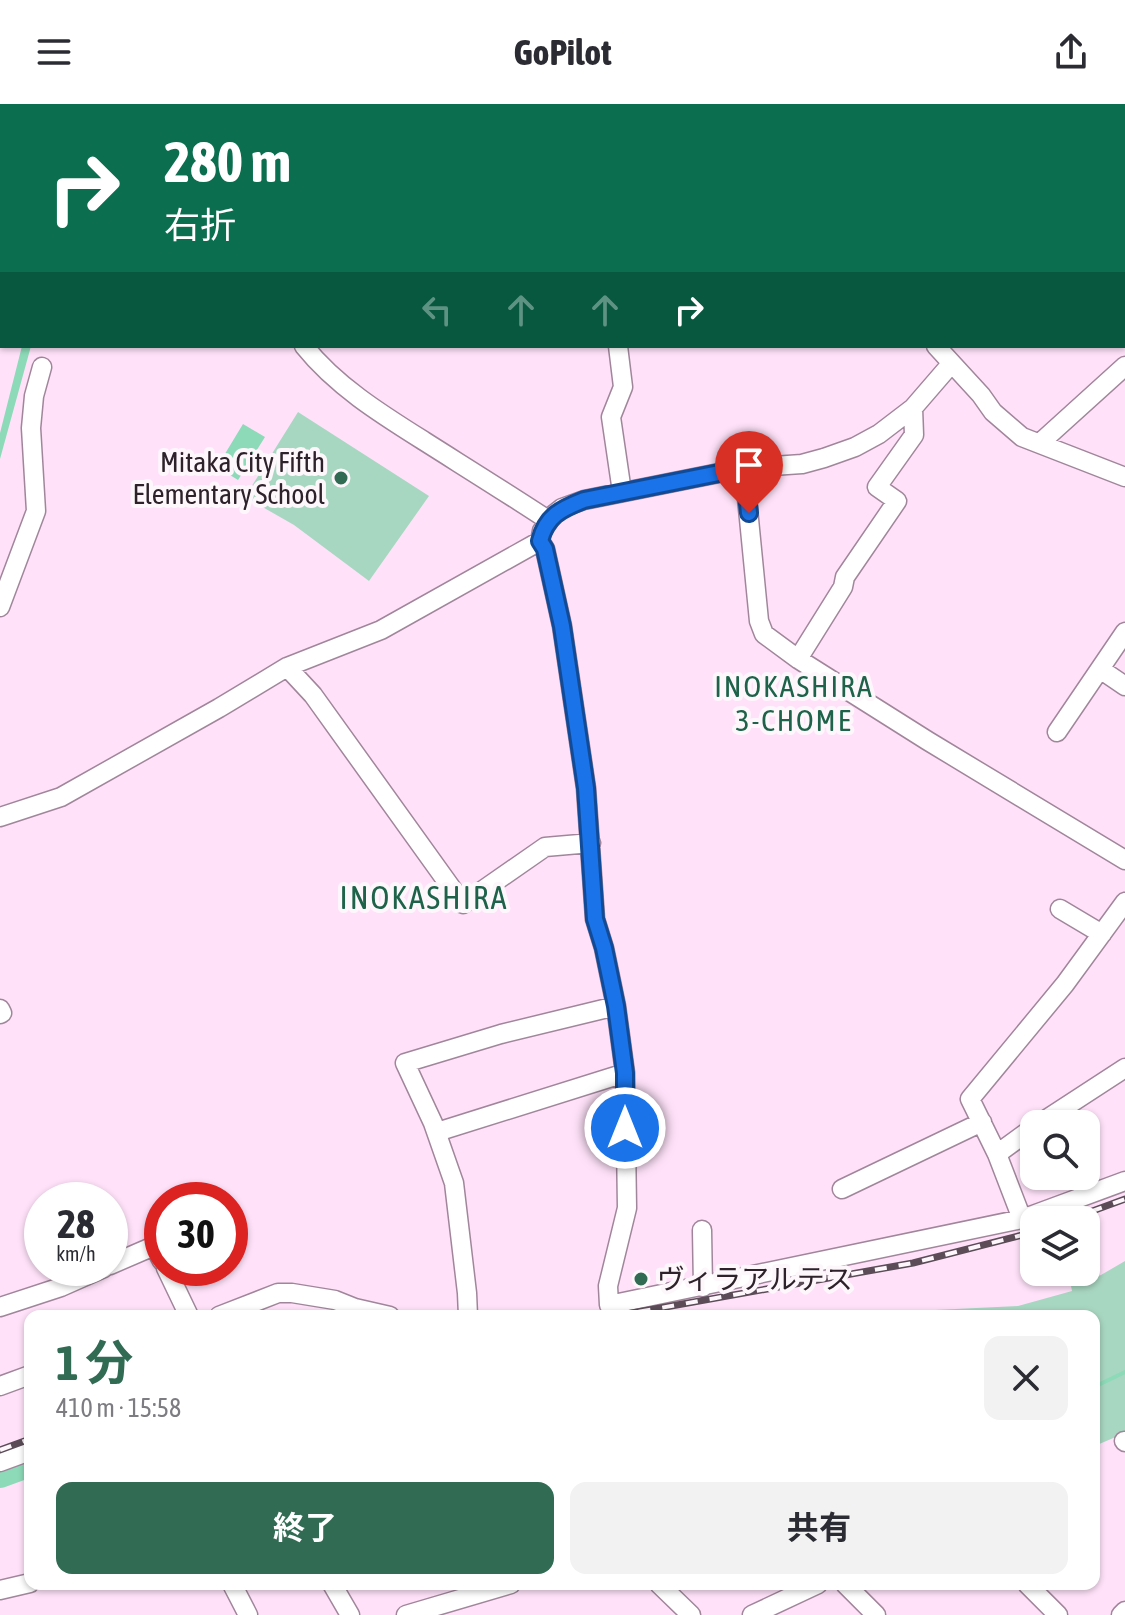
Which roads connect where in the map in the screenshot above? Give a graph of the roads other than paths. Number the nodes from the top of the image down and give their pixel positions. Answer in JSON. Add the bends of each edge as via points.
{"nodes":[{"id":1,"x":306,"y":348,"type":"edge"},
{"id":2,"x":618,"y":348,"type":"edge"},
{"id":3,"x":938,"y":348,"type":"edge"},
{"id":4,"x":951,"y":364,"type":"junction"},
{"id":5,"x":1125,"y":366,"type":"edge"},
{"id":6,"x":42,"y":367,"type":"dead end"},
{"id":7,"x":913,"y":408,"type":"junction"},
{"id":8,"x":1040,"y":443,"type":"junction"},
{"id":9,"x":744,"y":468,"type":"junction"},
{"id":10,"x":1125,"y":477,"type":"edge"},
{"id":11,"x":622,"y":492,"type":"junction"},
{"id":12,"x":548,"y":520,"type":"junction"},
{"id":13,"x":540,"y":541,"type":"junction"},
{"id":14,"x":0,"y":607,"type":"edge"},
{"id":15,"x":1125,"y":632,"type":"edge"},
{"id":16,"x":798,"y":659,"type":"junction"},
{"id":17,"x":287,"y":667,"type":"junction"},
{"id":18,"x":1100,"y":669,"type":"junction"},
{"id":19,"x":1125,"y":686,"type":"edge"},
{"id":20,"x":1057,"y":732,"type":"dead end"},
{"id":21,"x":0,"y":817,"type":"edge"},
{"id":22,"x":591,"y":843,"type":"junction"},
{"id":23,"x":1125,"y":860,"type":"edge"},
{"id":24,"x":1125,"y":902,"type":"edge"},
{"id":25,"x":1060,"y":909,"type":"dead end"},
{"id":26,"x":1102,"y":934,"type":"junction"},
{"id":27,"x":616,"y":1006,"type":"junction"},
{"id":28,"x":1125,"y":1068,"type":"edge"},
{"id":29,"x":625,"y":1073,"type":"junction"},
{"id":30,"x":1060,"y":1110,"type":"edge"},
{"id":31,"x":982,"y":1122,"type":"junction"},
{"id":32,"x":437,"y":1132,"type":"junction"},
{"id":33,"x":1020,"y":1137,"type":"edge"},
{"id":34,"x":997,"y":1154,"type":"junction"},
{"id":35,"x":1125,"y":1181,"type":"edge"},
{"id":36,"x":842,"y":1189,"type":"dead end"},
{"id":37,"x":1057,"y":1206,"type":"edge"},
{"id":38,"x":1020,"y":1214,"type":"edge"},
{"id":39,"x":1020,"y":1219,"type":"edge"},
{"id":40,"x":702,"y":1230,"type":"dead end"},
{"id":41,"x":63,"y":1286,"type":"edge"},
{"id":42,"x":175,"y":1286,"type":"edge"},
{"id":43,"x":703,"y":1287,"type":"junction"},
{"id":44,"x":0,"y":1307,"type":"edge"},
{"id":45,"x":186,"y":1310,"type":"edge"},
{"id":46,"x":234,"y":1310,"type":"edge"},
{"id":47,"x":364,"y":1310,"type":"edge"},
{"id":48,"x":468,"y":1310,"type":"edge"},
{"id":49,"x":24,"y":1377,"type":"edge"},
{"id":50,"x":0,"y":1386,"type":"edge"},
{"id":51,"x":24,"y":1453,"type":"edge"},
{"id":52,"x":0,"y":1462,"type":"edge"},
{"id":53,"x":24,"y":1584,"type":"edge"},
{"id":54,"x":0,"y":1590,"type":"edge"},
{"id":55,"x":235,"y":1590,"type":"edge"},
{"id":56,"x":335,"y":1590,"type":"edge"},
{"id":57,"x":491,"y":1590,"type":"edge"},
{"id":58,"x":665,"y":1590,"type":"edge"},
{"id":59,"x":805,"y":1590,"type":"edge"},
{"id":60,"x":851,"y":1590,"type":"edge"},
{"id":61,"x":1033,"y":1590,"type":"edge"},
{"id":62,"x":248,"y":1615,"type":"edge"},
{"id":63,"x":350,"y":1615,"type":"edge"},
{"id":64,"x":406,"y":1615,"type":"edge"},
{"id":65,"x":691,"y":1615,"type":"edge"},
{"id":66,"x":752,"y":1615,"type":"edge"},
{"id":67,"x":876,"y":1615,"type":"edge"},
{"id":68,"x":1058,"y":1615,"type":"edge"}],
"edges":[{"from":1,"to":12,"type":"street","via":[[349,390]]},
{"from":2,"to":11,"type":"street","via":[[623,387],[611,417]]},
{"from":3,"to":4,"type":"street"},
{"from":4,"to":7,"type":"street"},
{"from":4,"to":8,"type":"street","via":[[993,412],[1022,437]]},
{"from":5,"to":8,"type":"street"},
{"from":6,"to":14,"type":"street","via":[[31,428],[36,511]]},
{"from":7,"to":9,"type":"street","via":[[879,434],[834,455],[788,466]]},
{"from":7,"to":16,"type":"street","via":[[914,435],[877,487],[897,501]]},
{"from":8,"to":10,"type":"street"},
{"from":9,"to":11,"type":"street"},
{"from":9,"to":16,"type":"street","via":[[761,627]]},
{"from":11,"to":12,"type":"street","via":[[562,508]]},
{"from":12,"to":13,"type":"street"},
{"from":13,"to":17,"type":"street","via":[[381,630]]},
{"from":13,"to":22,"type":"street","via":[[562,626]]},
{"from":15,"to":18,"type":"street"},
{"from":16,"to":23,"type":"street"},
{"from":17,"to":21,"type":"street","via":[[61,797]]},
{"from":17,"to":22,"type":"street","via":[[313,695],[463,904],[545,847]]},
{"from":18,"to":19,"type":"street"},
{"from":18,"to":20,"type":"street"},
{"from":22,"to":27,"type":"street","via":[[595,919]]},
{"from":24,"to":26,"type":"street"},
{"from":25,"to":26,"type":"street"},
{"from":26,"to":31,"type":"street","via":[[970,1099]]},
{"from":27,"to":29,"type":"street"},
{"from":27,"to":32,"type":"street","via":[[405,1063]]},
{"from":28,"to":30,"type":"street"},
{"from":29,"to":32,"type":"street"},
{"from":29,"to":43,"type":"street","via":[[627,1208],[608,1286],[609,1305]]},
{"from":31,"to":34,"type":"street"},
{"from":31,"to":36,"type":"street"},
{"from":32,"to":48,"type":"street","via":[[454,1183]]},
{"from":33,"to":34,"type":"street"},
{"from":34,"to":38,"type":"street"},
{"from":35,"to":37,"type":"street"},
{"from":39,"to":43,"type":"street"},
{"from":40,"to":43,"type":"street"},
{"from":41,"to":44,"type":"street"},
{"from":42,"to":45,"type":"street"},
{"from":46,"to":47,"type":"street","via":[[278,1293],[335,1300]]},
{"from":49,"to":50,"type":"street"},
{"from":51,"to":52,"type":"street"},
{"from":53,"to":54,"type":"street"},
{"from":55,"to":62,"type":"street"},
{"from":56,"to":63,"type":"street"},
{"from":57,"to":64,"type":"street"},
{"from":58,"to":65,"type":"street"},
{"from":59,"to":66,"type":"street"},
{"from":60,"to":67,"type":"street"},
{"from":61,"to":68,"type":"street"}]}
